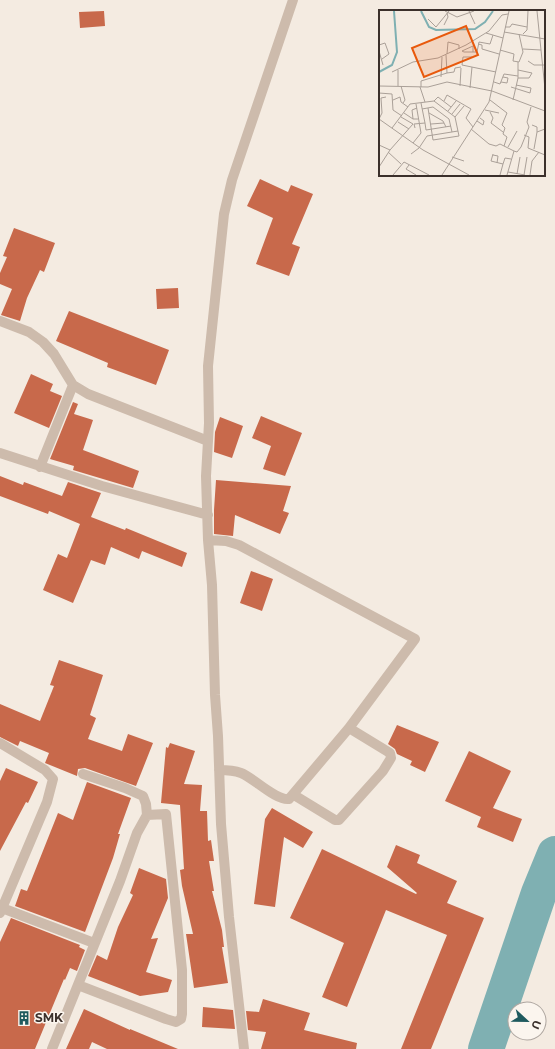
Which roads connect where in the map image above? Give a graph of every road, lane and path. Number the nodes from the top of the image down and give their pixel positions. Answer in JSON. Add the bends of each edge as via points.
{"nodes":[{"id":1,"x":293,"y":0,"type":"edge"},
{"id":2,"x":0,"y":321,"type":"edge"},
{"id":3,"x":73,"y":385,"type":"junction"},
{"id":4,"x":208,"y":441,"type":"junction"},
{"id":5,"x":0,"y":453,"type":"edge"},
{"id":6,"x":40,"y":467,"type":"junction"},
{"id":7,"x":208,"y":515,"type":"junction"},
{"id":8,"x":208,"y":540,"type":"junction"},
{"id":9,"x":349,"y":728,"type":"junction"},
{"id":10,"x":0,"y":744,"type":"edge"},
{"id":11,"x":219,"y":770,"type":"junction"},
{"id":12,"x":83,"y":774,"type":"dead end"},
{"id":13,"x":294,"y":795,"type":"junction"},
{"id":14,"x":147,"y":815,"type":"junction"},
{"id":15,"x":1,"y":911,"type":"edge"},
{"id":16,"x":94,"y":943,"type":"junction"},
{"id":17,"x":78,"y":985,"type":"junction"},
{"id":18,"x":52,"y":1049,"type":"edge"},
{"id":19,"x":244,"y":1049,"type":"edge"}],
"edges":[{"from":1,"to":4,"type":"street","via":[[232,180],[224,214],[208,366]]},
{"from":2,"to":3,"type":"street","via":[[29,332],[43,342],[58,359]]},
{"from":3,"to":4,"type":"street","via":[[88,394]]},
{"from":3,"to":6,"type":"street"},
{"from":4,"to":7,"type":"street"},
{"from":5,"to":6,"type":"street"},
{"from":6,"to":7,"type":"street"},
{"from":7,"to":8,"type":"street"},
{"from":8,"to":9,"type":"street","via":[[239,545],[414,638],[409,649]]},
{"from":8,"to":11,"type":"street"},
{"from":9,"to":13,"type":"street"},
{"from":9,"to":13,"type":"street","via":[[390,754],[391,758],[383,771],[339,820]]},
{"from":10,"to":15,"type":"street","via":[[45,770],[53,779],[47,802]]},
{"from":11,"to":13,"type":"street","via":[[242,773],[286,800]]},
{"from":11,"to":19,"type":"street","via":[[229,917]]},
{"from":12,"to":14,"type":"street","via":[[142,796]]},
{"from":14,"to":16,"type":"street","via":[[137,833]]},
{"from":14,"to":17,"type":"street","via":[[166,814],[168,824],[182,970],[180,1020],[176,1022],[166,1019]]},
{"from":15,"to":16,"type":"street"},
{"from":16,"to":17,"type":"street"},
{"from":17,"to":18,"type":"street"}]}
